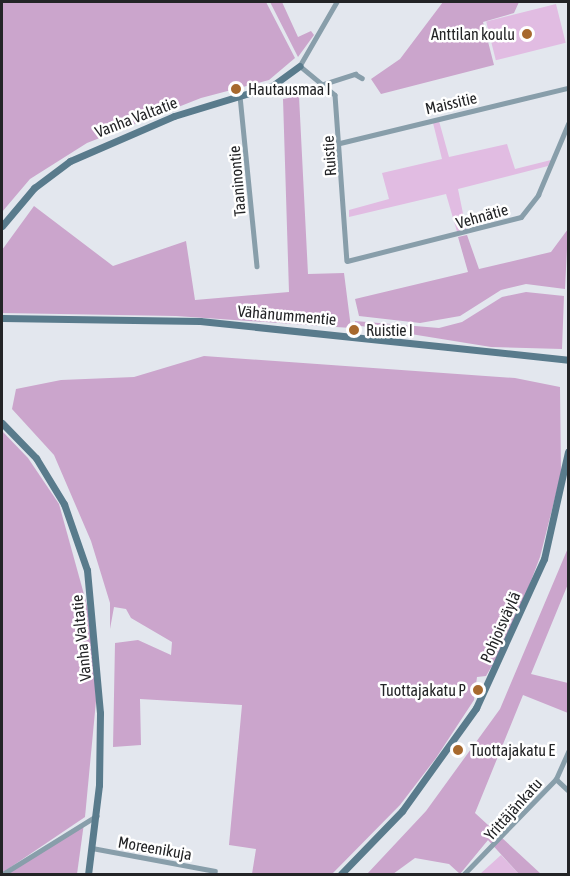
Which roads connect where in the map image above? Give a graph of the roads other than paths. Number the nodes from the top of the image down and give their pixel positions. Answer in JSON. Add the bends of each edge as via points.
{"nodes":[{"id":1,"x":337,"y":2,"type":"edge"},
{"id":2,"x":300,"y":66,"type":"junction"},
{"id":3,"x":362,"y":78,"type":"dead end"},
{"id":4,"x":324,"y":84,"type":"junction"},
{"id":5,"x":568,"y":88,"type":"edge"},
{"id":6,"x":239,"y":93,"type":"junction"},
{"id":7,"x":568,"y":124,"type":"edge"},
{"id":8,"x":340,"y":142,"type":"junction"},
{"id":9,"x":2,"y":226,"type":"edge"},
{"id":10,"x":347,"y":261,"type":"joint"},
{"id":11,"x":257,"y":266,"type":"dead end"},
{"id":12,"x":2,"y":318,"type":"edge"},
{"id":13,"x":568,"y":360,"type":"edge"},
{"id":14,"x":2,"y":423,"type":"edge"},
{"id":15,"x":568,"y":452,"type":"edge"},
{"id":16,"x":568,"y":752,"type":"edge"},
{"id":17,"x":556,"y":779,"type":"junction"},
{"id":18,"x":568,"y":790,"type":"edge"},
{"id":19,"x":96,"y":816,"type":"junction"},
{"id":20,"x":92,"y":848,"type":"junction"},
{"id":21,"x":214,"y":871,"type":"dead end"},
{"id":22,"x":3,"y":874,"type":"edge"},
{"id":23,"x":88,"y":874,"type":"edge"},
{"id":24,"x":341,"y":874,"type":"edge"},
{"id":25,"x":464,"y":874,"type":"edge"}],
"edges":[{"from":1,"to":2,"type":"street"},
{"from":2,"to":4,"type":"street","name":"Ruistie"},
{"from":2,"to":6,"type":"street","name":"Vanha Valtatie","via":[[272,86]]},
{"from":3,"to":4,"type":"street","via":[[355,74]]},
{"from":4,"to":8,"type":"street","name":"Ruistie","via":[[335,95]]},
{"from":5,"to":8,"type":"street","name":"Maissitie"},
{"from":6,"to":9,"type":"street","name":"Vanha Valtatie","via":[[70,161],[34,188]]},
{"from":6,"to":11,"type":"street","name":"Taaninontie"},
{"from":7,"to":10,"type":"street","name":"Vehnätie","via":[[538,195],[521,217]]},
{"from":8,"to":10,"type":"street","name":"Ruistie"},
{"from":12,"to":13,"type":"street","name":"Vähänummentie","via":[[200,321]]},
{"from":14,"to":19,"type":"street","name":"Vanha Valtatie","via":[[36,458],[59,496],[87,570],[100,713]]},
{"from":15,"to":24,"type":"street","name":"Pohjoisväylä","via":[[544,559],[476,708],[402,812]]},
{"from":16,"to":17,"type":"street","name":"Yrittäjänkatu"},
{"from":17,"to":18,"type":"street"},
{"from":17,"to":25,"type":"street","name":"Yrittäjänkatu"},
{"from":19,"to":20,"type":"street","name":"Vanha Valtatie"},
{"from":19,"to":22,"type":"street"},
{"from":20,"to":21,"type":"street","name":"Moreenikuja"},
{"from":20,"to":23,"type":"street","name":"Vanha Valtatie"}]}
